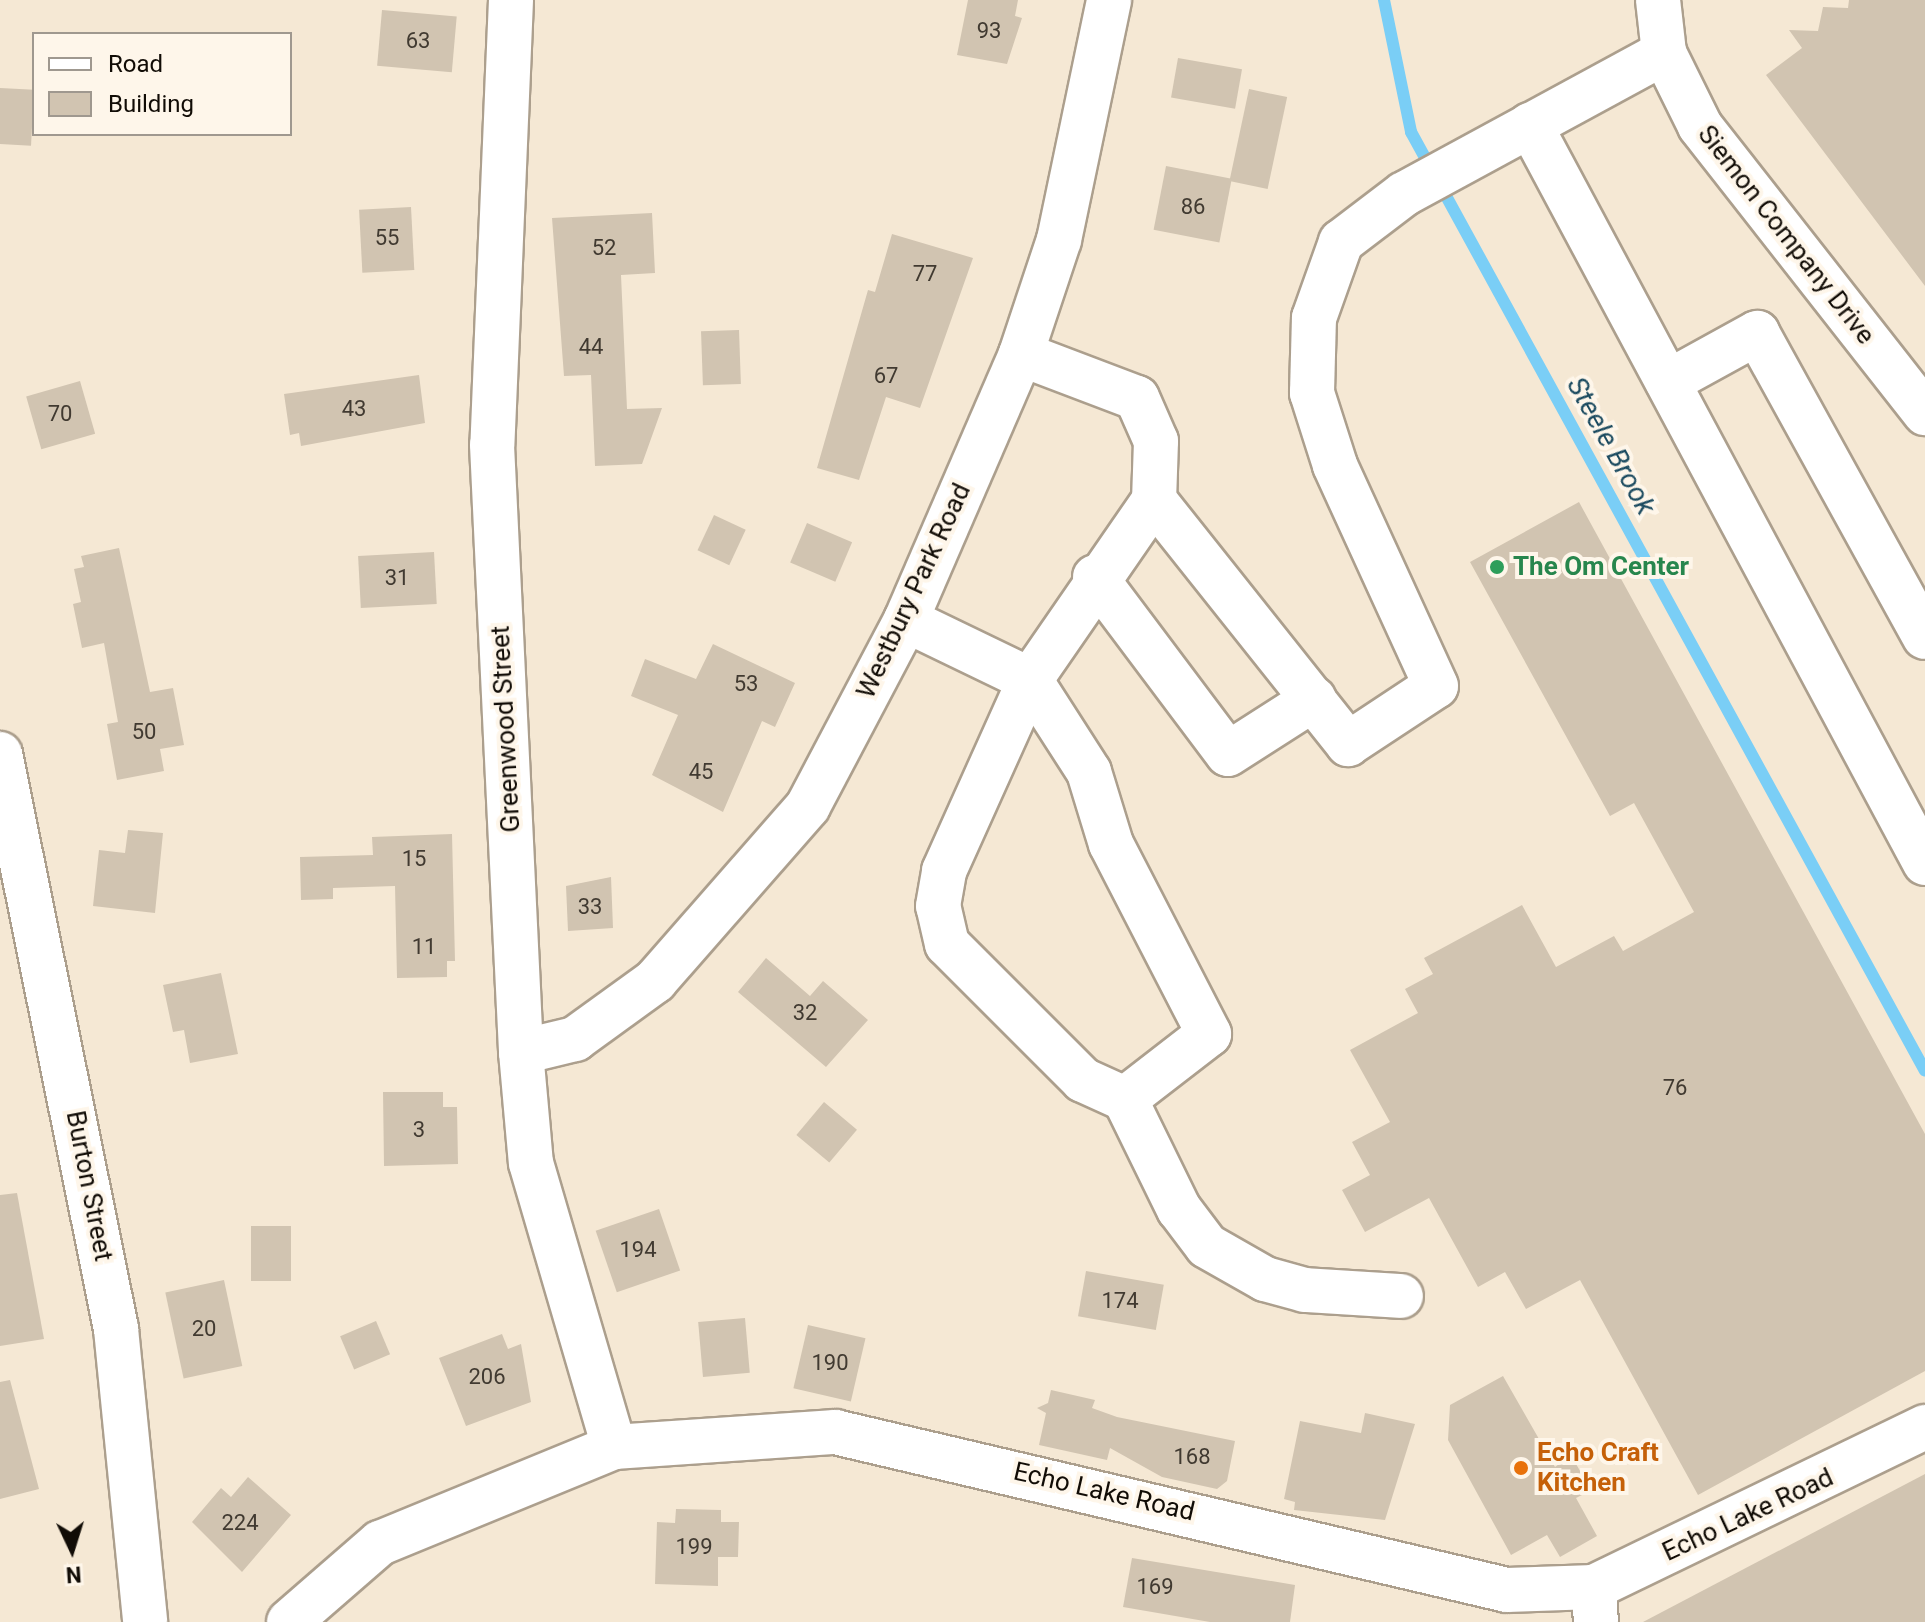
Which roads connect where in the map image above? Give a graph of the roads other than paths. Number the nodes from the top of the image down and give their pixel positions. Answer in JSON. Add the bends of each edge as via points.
{"nodes":[{"id":1,"x":511,"y":0,"type":"edge"},
{"id":2,"x":1109,"y":0,"type":"edge"},
{"id":3,"x":1658,"y":0,"type":"edge"},
{"id":4,"x":1664,"y":53,"type":"junction"},
{"id":5,"x":1530,"y":125,"type":"junction"},
{"id":6,"x":1021,"y":354,"type":"junction"},
{"id":7,"x":1668,"y":382,"type":"junction"},
{"id":8,"x":1925,"y":413,"type":"edge"},
{"id":9,"x":1154,"y":500,"type":"junction"},
{"id":10,"x":1095,"y":577,"type":"junction"},
{"id":11,"x":906,"y":620,"type":"junction"},
{"id":12,"x":1925,"y":637,"type":"edge"},
{"id":13,"x":1030,"y":680,"type":"junction"},
{"id":14,"x":1314,"y":699,"type":"junction"},
{"id":15,"x":0,"y":754,"type":"edge"},
{"id":16,"x":1925,"y":863,"type":"edge"},
{"id":17,"x":521,"y":1052,"type":"junction"},
{"id":18,"x":1125,"y":1099,"type":"junction"},
{"id":19,"x":1401,"y":1296,"type":"dead end"},
{"id":20,"x":1925,"y":1427,"type":"edge"},
{"id":21,"x":614,"y":1447,"type":"junction"},
{"id":22,"x":1595,"y":1604,"type":"edge"},
{"id":23,"x":145,"y":1622,"type":"edge"},
{"id":24,"x":289,"y":1622,"type":"edge"}],
"edges":[{"from":1,"to":17,"type":"street","name":"Greenwood Street","via":[[492,445]]},
{"from":2,"to":6,"type":"street","name":"Westbury Park Road","via":[[1059,240]]},
{"from":3,"to":4,"type":"street","name":"Siemon Company Drive"},
{"from":4,"to":5,"type":"street"},
{"from":4,"to":8,"type":"street","name":"Siemon Company Drive","via":[[1700,126]]},
{"from":5,"to":7,"type":"street"},
{"from":5,"to":14,"type":"street","via":[[1404,194],[1341,242],[1314,318],[1312,393],[1335,465],[1436,686],[1348,744]]},
{"from":6,"to":9,"type":"street","via":[[1137,398],[1156,441]]},
{"from":6,"to":11,"type":"street","name":"Westbury Park Road"},
{"from":7,"to":12,"type":"street","via":[[1757,333]]},
{"from":7,"to":16,"type":"street"},
{"from":9,"to":10,"type":"street"},
{"from":9,"to":14,"type":"street"},
{"from":10,"to":13,"type":"street"},
{"from":10,"to":14,"type":"street","via":[[1228,754]]},
{"from":11,"to":13,"type":"street"},
{"from":11,"to":17,"type":"street","name":"Westbury Park Road","via":[[808,806],[655,981],[575,1039]]},
{"from":13,"to":18,"type":"street","via":[[1089,772],[1111,844],[1209,1034]]},
{"from":13,"to":18,"type":"street","via":[[944,871],[941,919],[947,944],[1083,1080]]},
{"from":15,"to":23,"type":"street","name":"Burton Street","via":[[116,1329]]},
{"from":17,"to":21,"type":"street","name":"Greenwood Street","via":[[531,1163]]},
{"from":18,"to":19,"type":"street","via":[[1179,1209],[1207,1246],[1265,1279],[1305,1290]]},
{"from":20,"to":22,"type":"street","name":"Echo Lake Road"},
{"from":21,"to":22,"type":"street","name":"Echo Lake Road","via":[[835,1432],[1507,1590]]},
{"from":21,"to":24,"type":"street","name":"Echo Lake Road","via":[[380,1543]]}]}
